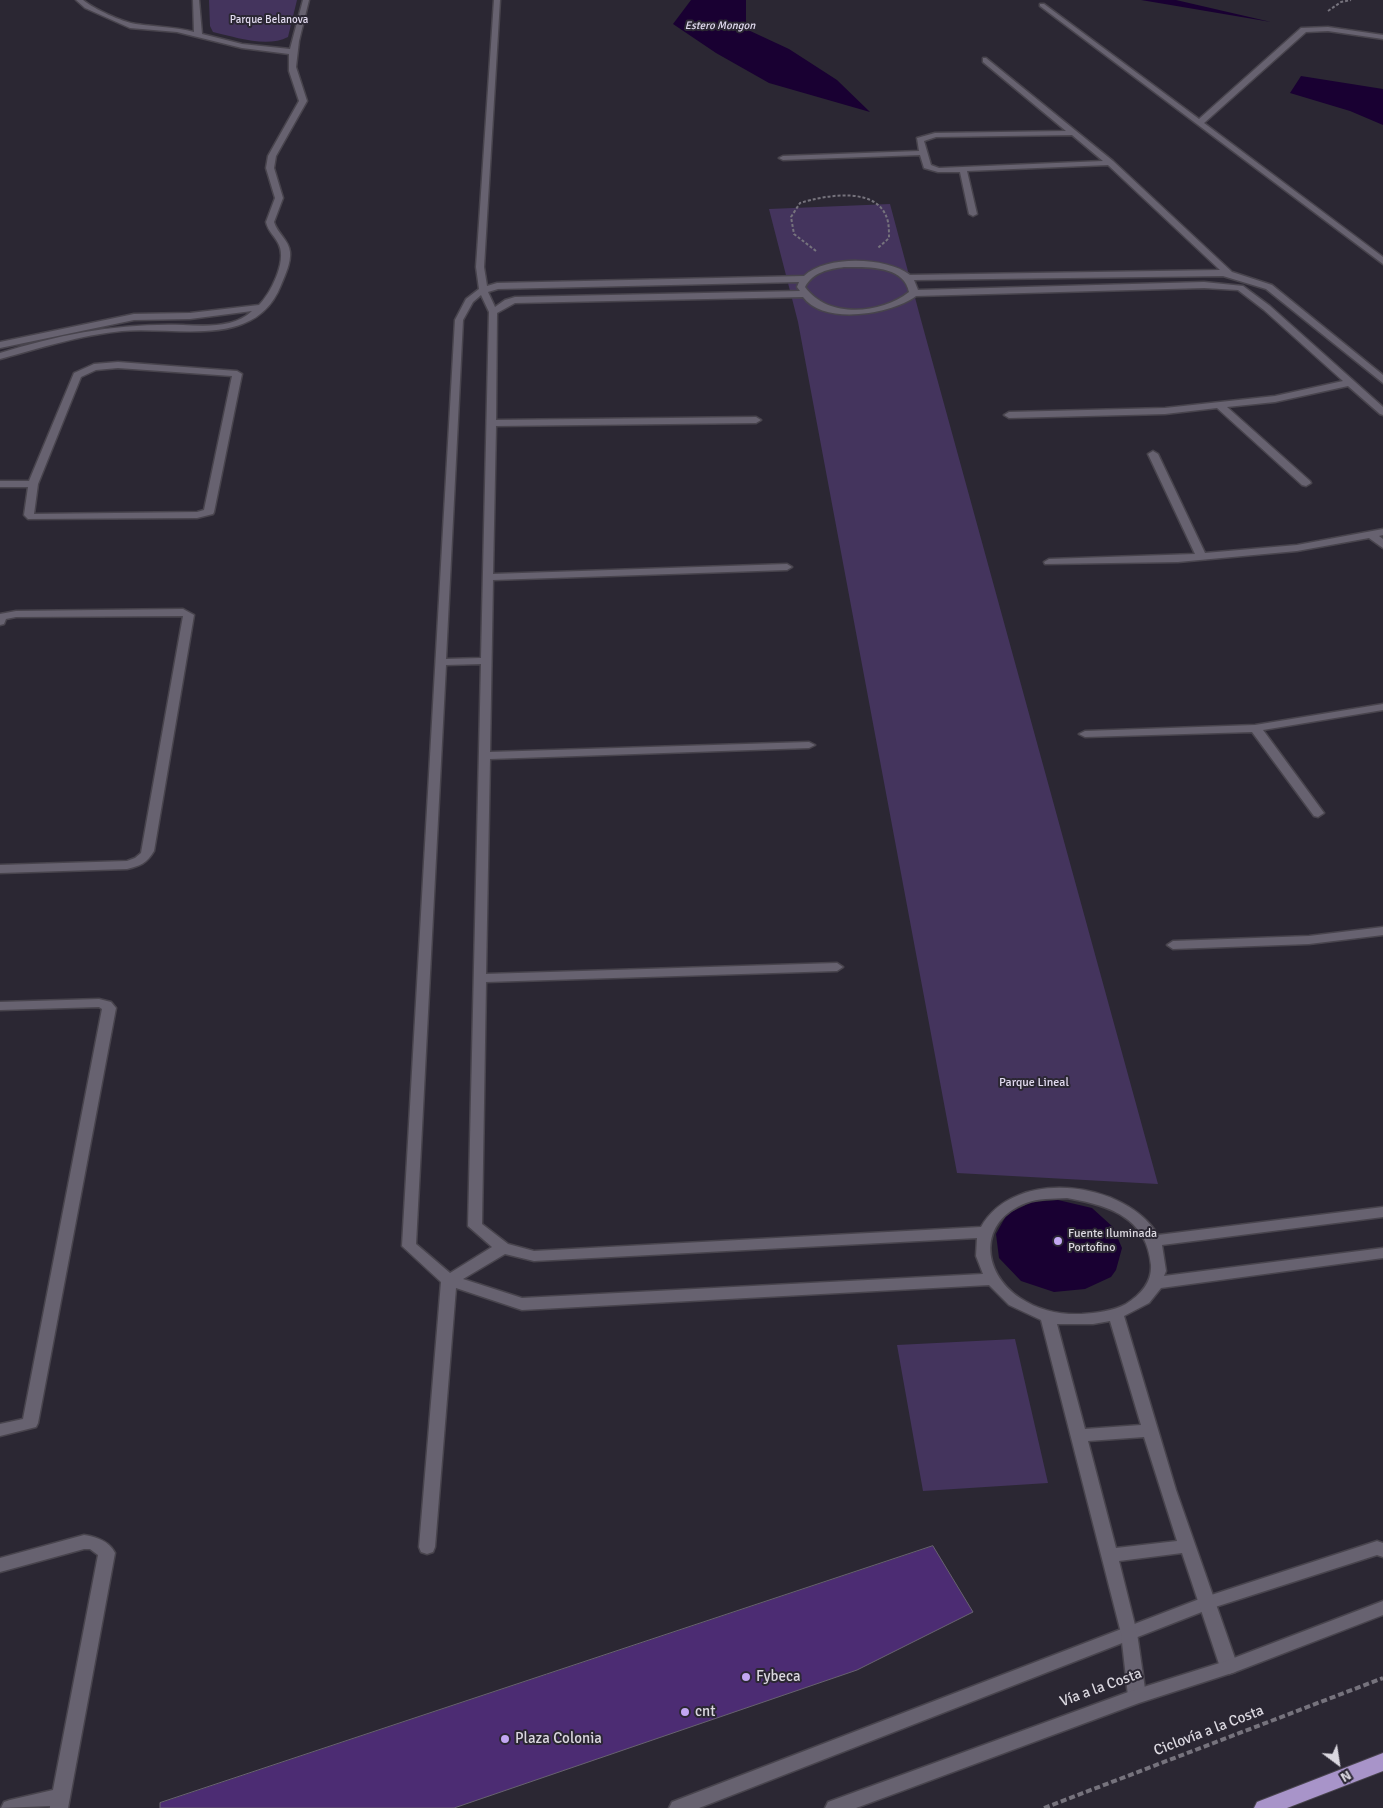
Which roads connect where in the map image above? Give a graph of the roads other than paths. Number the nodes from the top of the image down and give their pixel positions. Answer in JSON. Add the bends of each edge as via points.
{"nodes":[{"id":1,"x":79,"y":0,"type":"edge"},
{"id":2,"x":196,"y":0,"type":"edge"},
{"id":3,"x":306,"y":0,"type":"edge"},
{"id":4,"x":497,"y":0,"type":"edge"},
{"id":5,"x":1042,"y":5,"type":"dead end"},
{"id":6,"x":198,"y":34,"type":"junction"},
{"id":7,"x":1383,"y":37,"type":"edge"},
{"id":8,"x":294,"y":52,"type":"junction"},
{"id":9,"x":986,"y":60,"type":"dead end"},
{"id":10,"x":1198,"y":123,"type":"junction"},
{"id":11,"x":1072,"y":133,"type":"junction"},
{"id":12,"x":923,"y":153,"type":"junction"},
{"id":13,"x":783,"y":158,"type":"dead end"},
{"id":14,"x":1110,"y":163,"type":"junction"},
{"id":15,"x":963,"y":169,"type":"junction"},
{"id":16,"x":973,"y":214,"type":"dead end"},
{"id":17,"x":1383,"y":262,"type":"edge"},
{"id":18,"x":1230,"y":275,"type":"junction"},
{"id":19,"x":908,"y":278,"type":"junction"},
{"id":20,"x":804,"y":279,"type":"junction"},
{"id":21,"x":1240,"y":288,"type":"junction"},
{"id":22,"x":483,"y":290,"type":"junction"},
{"id":23,"x":914,"y":293,"type":"junction"},
{"id":24,"x":804,"y":294,"type":"junction"},
{"id":25,"x":259,"y":308,"type":"junction"},
{"id":26,"x":493,"y":312,"type":"junction"},
{"id":27,"x":207,"y":315,"type":"junction"},
{"id":28,"x":138,"y":317,"type":"junction"},
{"id":29,"x":148,"y":326,"type":"junction"},
{"id":30,"x":205,"y":328,"type":"junction"},
{"id":31,"x":0,"y":345,"type":"edge"},
{"id":32,"x":0,"y":356,"type":"edge"},
{"id":33,"x":1383,"y":380,"type":"edge"},
{"id":34,"x":1349,"y":383,"type":"junction"},
{"id":35,"x":1219,"y":405,"type":"junction"},
{"id":36,"x":1383,"y":412,"type":"edge"},
{"id":37,"x":1009,"y":415,"type":"dead end"},
{"id":38,"x":756,"y":420,"type":"dead end"},
{"id":39,"x":491,"y":423,"type":"junction"},
{"id":40,"x":1153,"y":454,"type":"dead end"},
{"id":41,"x":1306,"y":483,"type":"dead end"},
{"id":42,"x":0,"y":484,"type":"edge"},
{"id":43,"x":33,"y":484,"type":"junction"},
{"id":44,"x":1383,"y":532,"type":"edge"},
{"id":45,"x":1371,"y":534,"type":"junction"},
{"id":46,"x":1383,"y":545,"type":"edge"},
{"id":47,"x":1201,"y":557,"type":"junction"},
{"id":48,"x":1049,"y":562,"type":"dead end"},
{"id":49,"x":787,"y":567,"type":"dead end"},
{"id":50,"x":488,"y":577,"type":"junction"},
{"id":51,"x":0,"y":622,"type":"edge"},
{"id":52,"x":486,"y":661,"type":"junction"},
{"id":53,"x":440,"y":662,"type":"junction"},
{"id":54,"x":1383,"y":707,"type":"edge"},
{"id":55,"x":1255,"y":728,"type":"junction"},
{"id":56,"x":1085,"y":734,"type":"dead end"},
{"id":57,"x":809,"y":745,"type":"dead end"},
{"id":58,"x":484,"y":756,"type":"junction"},
{"id":59,"x":1318,"y":813,"type":"dead end"},
{"id":60,"x":0,"y":869,"type":"edge"},
{"id":61,"x":1383,"y":931,"type":"edge"},
{"id":62,"x":1173,"y":945,"type":"dead end"},
{"id":63,"x":837,"y":967,"type":"dead end"},
{"id":64,"x":480,"y":978,"type":"junction"},
{"id":65,"x":0,"y":1006,"type":"edge"},
{"id":66,"x":1383,"y":1212,"type":"edge"},
{"id":67,"x":985,"y":1232,"type":"junction"},
{"id":68,"x":1154,"y":1241,"type":"junction"},
{"id":69,"x":503,"y":1248,"type":"junction"},
{"id":70,"x":1383,"y":1253,"type":"edge"},
{"id":71,"x":991,"y":1279,"type":"junction"},
{"id":72,"x":449,"y":1280,"type":"junction"},
{"id":73,"x":1156,"y":1283,"type":"junction"},
{"id":74,"x":1116,"y":1315,"type":"junction"},
{"id":75,"x":1048,"y":1316,"type":"junction"},
{"id":76,"x":0,"y":1430,"type":"edge"},
{"id":77,"x":1151,"y":1431,"type":"junction"},
{"id":78,"x":1078,"y":1435,"type":"junction"},
{"id":79,"x":1188,"y":1546,"type":"junction"},
{"id":80,"x":427,"y":1547,"type":"dead end"},
{"id":81,"x":1383,"y":1550,"type":"edge"},
{"id":82,"x":1109,"y":1556,"type":"junction"},
{"id":83,"x":0,"y":1566,"type":"edge"},
{"id":84,"x":1208,"y":1603,"type":"junction"},
{"id":85,"x":1383,"y":1608,"type":"edge"},
{"id":86,"x":1129,"y":1633,"type":"junction"},
{"id":87,"x":1229,"y":1667,"type":"junction"},
{"id":88,"x":1137,"y":1696,"type":"junction"},
{"id":89,"x":1383,"y":1762,"type":"edge"},
{"id":90,"x":59,"y":1802,"type":"edge"},
{"id":91,"x":10,"y":1808,"type":"edge"},
{"id":92,"x":678,"y":1808,"type":"edge"},
{"id":93,"x":834,"y":1808,"type":"edge"},
{"id":94,"x":1264,"y":1808,"type":"edge"}],
"edges":[{"from":1,"to":6,"type":"street","via":[[133,26]]},
{"from":2,"to":6,"type":"street"},
{"from":3,"to":8,"type":"street"},
{"from":4,"to":22,"type":"street","via":[[480,266]]},
{"from":5,"to":10,"type":"street"},
{"from":6,"to":8,"type":"street","via":[[242,46]]},
{"from":7,"to":10,"type":"street","via":[[1328,29],[1304,30]]},
{"from":8,"to":25,"type":"street","via":[[292,69],[303,100],[272,156],[270,168],[279,202],[271,214],[270,223],[285,245],[286,258],[270,298]]},
{"from":9,"to":11,"type":"street"},
{"from":10,"to":17,"type":"street"},
{"from":11,"to":12,"type":"street","via":[[935,135],[920,140]]},
{"from":11,"to":14,"type":"street"},
{"from":12,"to":13,"type":"street"},
{"from":12,"to":15,"type":"street","via":[[928,167]]},
{"from":14,"to":15,"type":"street"},
{"from":14,"to":18,"type":"street"},
{"from":15,"to":16,"type":"street"},
{"from":18,"to":19,"type":"street"},
{"from":18,"to":21,"type":"street"},
{"from":18,"to":33,"type":"street","via":[[1269,287]]},
{"from":19,"to":20,"type":"street","via":[[881,266],[844,264],[813,272]]},
{"from":19,"to":23,"type":"street","via":[[914,285]]},
{"from":20,"to":22,"type":"street","via":[[534,284]]},
{"from":20,"to":24,"type":"street","via":[[801,287]]},
{"from":21,"to":23,"type":"street","via":[[1204,285]]},
{"from":21,"to":34,"type":"street","via":[[1267,308]]},
{"from":22,"to":26,"type":"street"},
{"from":22,"to":53,"type":"street","via":[[469,298],[458,320]]},
{"from":23,"to":24,"type":"street","via":[[908,300],[880,310],[862,312],[826,307]]},
{"from":24,"to":26,"type":"street","via":[[515,300]]},
{"from":25,"to":27,"type":"street"},
{"from":25,"to":30,"type":"street","via":[[248,320]]},
{"from":26,"to":39,"type":"street"},
{"from":27,"to":28,"type":"street"},
{"from":27,"to":30,"type":"street"},
{"from":28,"to":29,"type":"street"},
{"from":28,"to":31,"type":"street"},
{"from":29,"to":30,"type":"street"},
{"from":29,"to":32,"type":"street","via":[[79,335]]},
{"from":34,"to":35,"type":"street","via":[[1275,399]]},
{"from":34,"to":36,"type":"street"},
{"from":35,"to":37,"type":"street","via":[[1165,411]]},
{"from":35,"to":41,"type":"street"},
{"from":38,"to":39,"type":"street"},
{"from":39,"to":50,"type":"street"},
{"from":40,"to":47,"type":"street"},
{"from":42,"to":43,"type":"street"},
{"from":43,"to":43,"type":"street","via":[[29,515],[36,518],[197,515],[209,512],[236,374],[118,365],[81,372],[76,375]]},
{"from":44,"to":45,"type":"street"},
{"from":45,"to":46,"type":"street"},
{"from":45,"to":47,"type":"street","via":[[1297,548]]},
{"from":47,"to":48,"type":"street"},
{"from":49,"to":50,"type":"street"},
{"from":50,"to":52,"type":"street"},
{"from":51,"to":60,"type":"street","via":[[1,618],[16,614],[183,612],[189,615],[145,857],[127,864]]},
{"from":52,"to":53,"type":"street"},
{"from":52,"to":58,"type":"street"},
{"from":53,"to":72,"type":"street","via":[[409,1246]]},
{"from":54,"to":55,"type":"street"},
{"from":55,"to":56,"type":"street"},
{"from":55,"to":59,"type":"street"},
{"from":57,"to":58,"type":"street"},
{"from":58,"to":64,"type":"street"},
{"from":61,"to":62,"type":"street","via":[[1309,940]]},
{"from":63,"to":64,"type":"street"},
{"from":64,"to":69,"type":"street","via":[[475,1226]]},
{"from":65,"to":76,"type":"street","via":[[99,1003],[109,1008],[30,1423]]},
{"from":66,"to":68,"type":"street"},
{"from":67,"to":68,"type":"street","via":[[996,1215],[1016,1202],[1040,1195],[1067,1193],[1094,1197],[1120,1207],[1140,1222]]},
{"from":67,"to":69,"type":"street","via":[[534,1256]]},
{"from":67,"to":71,"type":"street","via":[[982,1248]]},
{"from":68,"to":73,"type":"street","via":[[1160,1262]]},
{"from":69,"to":72,"type":"street"},
{"from":70,"to":73,"type":"street"},
{"from":71,"to":72,"type":"street","via":[[522,1304]]},
{"from":71,"to":75,"type":"street","via":[[1005,1295]]},
{"from":72,"to":80,"type":"street"},
{"from":73,"to":74,"type":"street","via":[[1147,1296]]},
{"from":74,"to":75,"type":"street","via":[[1095,1320]]},
{"from":74,"to":77,"type":"street"},
{"from":75,"to":78,"type":"street"},
{"from":77,"to":78,"type":"street"},
{"from":77,"to":79,"type":"street"},
{"from":78,"to":82,"type":"street"},
{"from":79,"to":82,"type":"street"},
{"from":79,"to":84,"type":"street"},
{"from":81,"to":84,"type":"street","via":[[1377,1548]]},
{"from":82,"to":86,"type":"street"},
{"from":83,"to":90,"type":"street","via":[[84,1542],[94,1543],[107,1554]]},
{"from":84,"to":86,"type":"street"},
{"from":84,"to":87,"type":"street"},
{"from":85,"to":87,"type":"street","name":"Vía a la Costa"},
{"from":86,"to":88,"type":"street"},
{"from":86,"to":92,"type":"street"},
{"from":87,"to":88,"type":"street","name":"Vía a la Costa"},
{"from":88,"to":93,"type":"street","name":"Vía a la Costa"},
{"from":89,"to":94,"type":"highway"},
{"from":90,"to":91,"type":"street"}]}
